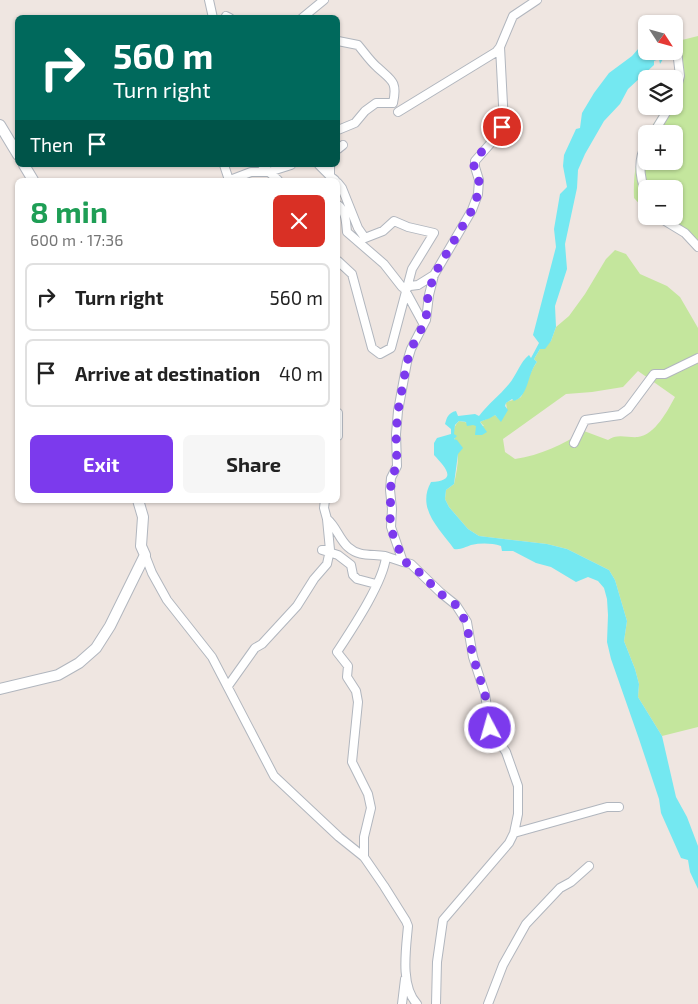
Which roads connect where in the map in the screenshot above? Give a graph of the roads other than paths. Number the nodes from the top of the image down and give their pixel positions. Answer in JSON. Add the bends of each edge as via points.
{"nodes":[{"id":1,"x":209,"y":0,"type":"edge"},
{"id":2,"x":324,"y":0,"type":"edge"},
{"id":3,"x":537,"y":0,"type":"edge"},
{"id":4,"x":212,"y":15,"type":"edge"},
{"id":5,"x":306,"y":15,"type":"edge"},
{"id":6,"x":340,"y":41,"type":"edge"},
{"id":7,"x":500,"y":46,"type":"junction"},
{"id":8,"x":398,"y":112,"type":"dead end"},
{"id":9,"x":0,"y":125,"type":"edge"},
{"id":10,"x":340,"y":129,"type":"edge"},
{"id":11,"x":15,"y":150,"type":"edge"},
{"id":12,"x":264,"y":167,"type":"edge"},
{"id":13,"x":284,"y":167,"type":"edge"},
{"id":14,"x":321,"y":167,"type":"edge"},
{"id":15,"x":269,"y":172,"type":"junction"},
{"id":16,"x":235,"y":178,"type":"edge"},
{"id":17,"x":276,"y":178,"type":"edge"},
{"id":18,"x":332,"y":178,"type":"edge"},
{"id":19,"x":340,"y":186,"type":"edge"},
{"id":20,"x":340,"y":206,"type":"edge"},
{"id":21,"x":672,"y":225,"type":"edge"},
{"id":22,"x":698,"y":247,"type":"edge"},
{"id":23,"x":340,"y":263,"type":"edge"},
{"id":24,"x":434,"y":275,"type":"junction"},
{"id":25,"x":402,"y":286,"type":"junction"},
{"id":26,"x":423,"y":323,"type":"junction"},
{"id":27,"x":698,"y":358,"type":"edge"},
{"id":28,"x":574,"y":443,"type":"dead end"},
{"id":29,"x":139,"y":503,"type":"edge"},
{"id":30,"x":325,"y":503,"type":"edge"},
{"id":31,"x":327,"y":519,"type":"junction"},
{"id":32,"x":330,"y":550,"type":"junction"},
{"id":33,"x":145,"y":555,"type":"junction"},
{"id":34,"x":386,"y":556,"type":"junction"},
{"id":35,"x":404,"y":562,"type":"junction"},
{"id":36,"x":376,"y":584,"type":"junction"},
{"id":37,"x":228,"y":686,"type":"junction"},
{"id":38,"x":0,"y":689,"type":"edge"},
{"id":39,"x":619,"y":807,"type":"dead end"},
{"id":40,"x":514,"y":833,"type":"junction"},
{"id":41,"x":364,"y":858,"type":"junction"},
{"id":42,"x":588,"y":866,"type":"dead end"},
{"id":43,"x":405,"y":969,"type":"junction"},
{"id":44,"x":402,"y":1004,"type":"edge"},
{"id":45,"x":417,"y":1004,"type":"edge"},
{"id":46,"x":436,"y":1004,"type":"edge"},
{"id":47,"x":488,"y":1004,"type":"edge"}],
"edges":[{"from":1,"to":4,"type":"street"},
{"from":2,"to":5,"type":"street"},
{"from":3,"to":7,"type":"street","via":[[513,16]]},
{"from":6,"to":10,"type":"street","via":[[358,45],[390,77],[396,92],[393,103],[376,103],[355,123]]},
{"from":7,"to":8,"type":"street","via":[[496,52]]},
{"from":7,"to":24,"type":"street","via":[[504,124],[475,160],[478,194]]},
{"from":9,"to":11,"type":"main road"},
{"from":12,"to":15,"type":"street"},
{"from":13,"to":15,"type":"street"},
{"from":14,"to":18,"type":"street"},
{"from":15,"to":16,"type":"street","via":[[251,172]]},
{"from":15,"to":17,"type":"street"},
{"from":19,"to":23,"type":"street","via":[[365,238],[383,231],[394,221],[434,233],[412,269],[391,348],[380,354],[372,348],[352,274]]},
{"from":20,"to":25,"type":"street","via":[[346,218],[347,232],[384,264]]},
{"from":21,"to":22,"type":"street"},
{"from":24,"to":25,"type":"street","via":[[418,284]]},
{"from":24,"to":26,"type":"street"},
{"from":25,"to":26,"type":"street"},
{"from":26,"to":35,"type":"street","via":[[407,362],[398,411],[397,466],[390,490],[390,527]]},
{"from":27,"to":28,"type":"street","via":[[665,374],[654,374],[620,415],[585,420]]},
{"from":29,"to":33,"type":"main road","via":[[143,517],[141,546]]},
{"from":30,"to":31,"type":"street"},
{"from":31,"to":32,"type":"street"},
{"from":31,"to":34,"type":"street","via":[[348,548],[359,555]]},
{"from":32,"to":36,"type":"street","via":[[322,550],[338,555],[351,565],[352,575],[357,580]]},
{"from":32,"to":37,"type":"street","via":[[327,564],[297,606],[255,648]]},
{"from":33,"to":37,"type":"street","via":[[167,600],[212,657]]},
{"from":33,"to":38,"type":"main road","via":[[110,626],[96,648],[80,663],[58,675]]},
{"from":34,"to":35,"type":"street"},
{"from":34,"to":36,"type":"street"},
{"from":35,"to":40,"type":"street","via":[[411,564],[456,605],[466,622],[485,694],[490,728],[506,752],[518,786]]},
{"from":36,"to":41,"type":"street","via":[[338,652],[348,666],[347,676],[358,702],[352,762],[372,808],[364,837]]},
{"from":37,"to":41,"type":"street","via":[[274,776]]},
{"from":39,"to":40,"type":"street","via":[[607,807]]},
{"from":40,"to":46,"type":"street","via":[[443,920]]},
{"from":41,"to":43,"type":"street","via":[[408,926]]},
{"from":42,"to":47,"type":"street","via":[[560,888],[526,924],[503,965]]},
{"from":43,"to":44,"type":"street"},
{"from":43,"to":45,"type":"street","via":[[412,999]]}]}
